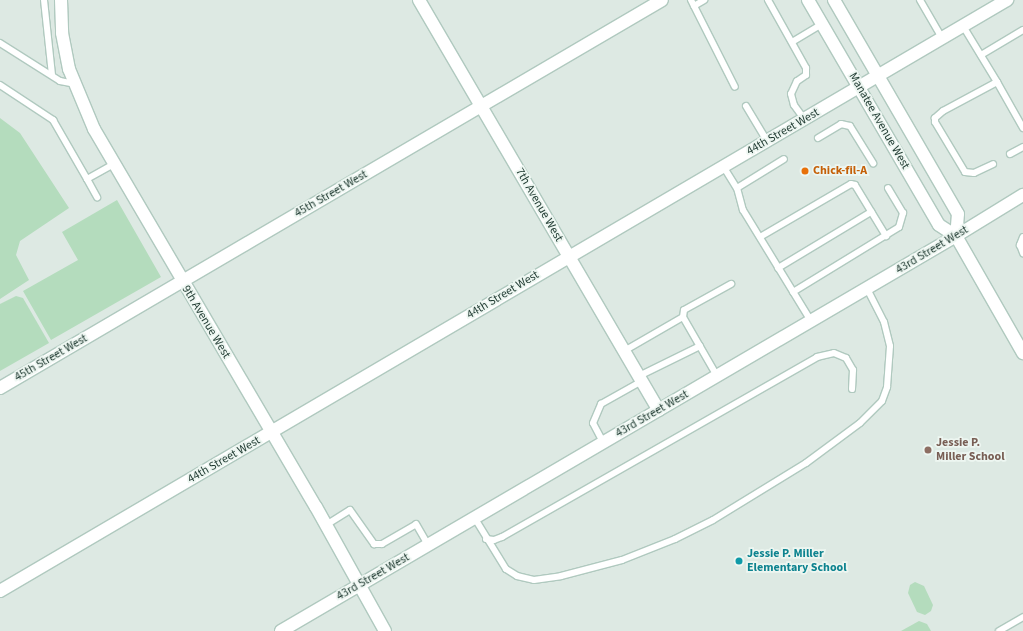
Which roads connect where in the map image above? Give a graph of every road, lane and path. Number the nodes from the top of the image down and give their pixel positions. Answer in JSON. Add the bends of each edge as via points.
{"nodes":[{"id":1,"x":44,"y":0,"type":"edge"},
{"id":2,"x":60,"y":0,"type":"edge"},
{"id":3,"x":418,"y":0,"type":"edge"},
{"id":4,"x":661,"y":0,"type":"edge"},
{"id":5,"x":704,"y":0,"type":"edge"},
{"id":6,"x":768,"y":0,"type":"edge"},
{"id":7,"x":808,"y":0,"type":"edge"},
{"id":8,"x":834,"y":0,"type":"edge"},
{"id":9,"x":920,"y":0,"type":"edge"},
{"id":10,"x":1007,"y":0,"type":"edge"},
{"id":11,"x":692,"y":3,"type":"edge"},
{"id":12,"x":822,"y":24,"type":"junction"},
{"id":13,"x":963,"y":26,"type":"junction"},
{"id":14,"x":1023,"y":30,"type":"edge"},
{"id":15,"x":942,"y":38,"type":"junction"},
{"id":16,"x":792,"y":42,"type":"junction"},
{"id":17,"x":0,"y":43,"type":"edge"},
{"id":18,"x":981,"y":55,"type":"junction"},
{"id":19,"x":52,"y":75,"type":"junction"},
{"id":20,"x":878,"y":76,"type":"junction"},
{"id":21,"x":997,"y":82,"type":"junction"},
{"id":22,"x":74,"y":84,"type":"junction"},
{"id":23,"x":0,"y":85,"type":"edge"},
{"id":24,"x":735,"y":87,"type":"dead end"},
{"id":25,"x":859,"y":87,"type":"junction"},
{"id":26,"x":481,"y":106,"type":"junction"},
{"id":27,"x":746,"y":106,"type":"dead end"},
{"id":28,"x":804,"y":119,"type":"junction"},
{"id":29,"x":1023,"y":128,"type":"edge"},
{"id":30,"x":818,"y":138,"type":"dead end"},
{"id":31,"x":767,"y":141,"type":"junction"},
{"id":32,"x":1023,"y":148,"type":"edge"},
{"id":33,"x":1010,"y":154,"type":"dead end"},
{"id":34,"x":784,"y":159,"type":"dead end"},
{"id":35,"x":873,"y":163,"type":"dead end"},
{"id":36,"x":114,"y":164,"type":"junction"},
{"id":37,"x":993,"y":164,"type":"dead end"},
{"id":38,"x":723,"y":166,"type":"junction"},
{"id":39,"x":87,"y":179,"type":"junction"},
{"id":40,"x":737,"y":188,"type":"junction"},
{"id":41,"x":888,"y":188,"type":"dead end"},
{"id":42,"x":1023,"y":195,"type":"edge"},
{"id":43,"x":97,"y":197,"type":"dead end"},
{"id":44,"x":871,"y":212,"type":"junction"},
{"id":45,"x":886,"y":236,"type":"junction"},
{"id":46,"x":956,"y":236,"type":"junction"},
{"id":47,"x":760,"y":237,"type":"junction"},
{"id":48,"x":1023,"y":237,"type":"edge"},
{"id":49,"x":1023,"y":253,"type":"edge"},
{"id":50,"x":569,"y":256,"type":"junction"},
{"id":51,"x":778,"y":268,"type":"junction"},
{"id":52,"x":182,"y":281,"type":"junction"},
{"id":53,"x":731,"y":284,"type":"dead end"},
{"id":54,"x":867,"y":288,"type":"junction"},
{"id":55,"x":793,"y":292,"type":"junction"},
{"id":56,"x":683,"y":317,"type":"junction"},
{"id":57,"x":811,"y":321,"type":"junction"},
{"id":58,"x":700,"y":346,"type":"junction"},
{"id":59,"x":624,"y":351,"type":"junction"},
{"id":60,"x":1023,"y":353,"type":"edge"},
{"id":61,"x":717,"y":376,"type":"junction"},
{"id":62,"x":641,"y":378,"type":"junction"},
{"id":63,"x":0,"y":388,"type":"edge"},
{"id":64,"x":852,"y":389,"type":"dead end"},
{"id":65,"x":659,"y":410,"type":"junction"},
{"id":66,"x":271,"y":432,"type":"junction"},
{"id":67,"x":603,"y":442,"type":"junction"},
{"id":68,"x":474,"y":518,"type":"junction"},
{"id":69,"x":326,"y":525,"type":"junction"},
{"id":70,"x":486,"y":539,"type":"junction"},
{"id":71,"x":428,"y":545,"type":"junction"},
{"id":72,"x":359,"y":585,"type":"junction"},
{"id":73,"x":0,"y":591,"type":"edge"},
{"id":74,"x":1023,"y":618,"type":"edge"},
{"id":75,"x":281,"y":631,"type":"edge"},
{"id":76,"x":385,"y":631,"type":"edge"},
{"id":77,"x":999,"y":631,"type":"edge"}],
"edges":[{"from":1,"to":19,"type":"lane"},
{"from":2,"to":22,"type":"street","name":"9th Avenue West","via":[[62,33]]},
{"from":3,"to":26,"type":"street","name":"7th Avenue West"},
{"from":4,"to":26,"type":"street","name":"45th Street West"},
{"from":5,"to":11,"type":"lane"},
{"from":6,"to":16,"type":"lane"},
{"from":7,"to":12,"type":"street","name":"Manatee Avenue West"},
{"from":8,"to":20,"type":"street","name":"Manatee Avenue West"},
{"from":9,"to":15,"type":"lane"},
{"from":10,"to":13,"type":"street","name":"44th Street West"},
{"from":11,"to":24,"type":"lane"},
{"from":12,"to":16,"type":"lane"},
{"from":12,"to":25,"type":"street","name":"Manatee Avenue West"},
{"from":13,"to":15,"type":"street","name":"44th Street West"},
{"from":13,"to":18,"type":"lane"},
{"from":14,"to":18,"type":"lane"},
{"from":15,"to":20,"type":"street","name":"44th Street West"},
{"from":16,"to":28,"type":"lane","via":[[807,72],[797,81],[791,94],[794,105]]},
{"from":17,"to":19,"type":"lane"},
{"from":18,"to":21,"type":"lane"},
{"from":19,"to":22,"type":"lane","via":[[60,81]]},
{"from":20,"to":25,"type":"street","name":"44th Street West"},
{"from":20,"to":46,"type":"street","name":"Manatee Avenue West","via":[[958,214]]},
{"from":21,"to":29,"type":"lane"},
{"from":21,"to":37,"type":"lane","via":[[935,118],[965,172],[974,173]]},
{"from":22,"to":36,"type":"street","name":"9th Avenue West","via":[[87,116]]},
{"from":23,"to":39,"type":"lane","via":[[53,120]]},
{"from":25,"to":28,"type":"street","name":"44th Street West"},
{"from":25,"to":46,"type":"street","name":"Manatee Avenue West","via":[[939,225]]},
{"from":26,"to":50,"type":"street","name":"7th Avenue West"},
{"from":26,"to":52,"type":"street","name":"45th Street West"},
{"from":27,"to":31,"type":"lane"},
{"from":28,"to":31,"type":"street","name":"44th Street West"},
{"from":30,"to":35,"type":"lane","via":[[841,124],[850,126]]},
{"from":31,"to":38,"type":"street","name":"44th Street West"},
{"from":32,"to":33,"type":"lane"},
{"from":34,"to":40,"type":"lane"},
{"from":36,"to":39,"type":"lane"},
{"from":36,"to":52,"type":"street","name":"9th Avenue West"},
{"from":38,"to":40,"type":"lane"},
{"from":38,"to":50,"type":"street","name":"44th Street West"},
{"from":39,"to":43,"type":"lane"},
{"from":40,"to":47,"type":"lane","via":[[744,210]]},
{"from":41,"to":45,"type":"lane","via":[[903,213],[899,227]]},
{"from":42,"to":46,"type":"street","name":"43rd Street West"},
{"from":44,"to":45,"type":"lane"},
{"from":44,"to":47,"type":"lane","via":[[855,185],[851,184]]},
{"from":44,"to":51,"type":"lane"},
{"from":45,"to":55,"type":"lane"},
{"from":46,"to":54,"type":"street","name":"43rd Street West"},
{"from":46,"to":60,"type":"street","name":"Manatee Avenue West"},
{"from":47,"to":51,"type":"lane"},
{"from":48,"to":49,"type":"lane","via":[[1020,245]]},
{"from":50,"to":59,"type":"street","name":"7th Avenue West"},
{"from":50,"to":66,"type":"street","name":"44th Street West"},
{"from":51,"to":55,"type":"lane"},
{"from":52,"to":63,"type":"street","name":"45th Street West"},
{"from":52,"to":66,"type":"street","name":"9th Avenue West"},
{"from":53,"to":56,"type":"lane","via":[[684,310]]},
{"from":54,"to":57,"type":"street","name":"43rd Street West"},
{"from":54,"to":70,"type":"lane","via":[[889,338],[889,374],[882,402],[860,423],[794,471],[675,540],[622,560],[561,576],[534,580],[517,576],[500,562]]},
{"from":55,"to":57,"type":"lane"},
{"from":56,"to":58,"type":"lane"},
{"from":56,"to":59,"type":"lane"},
{"from":57,"to":61,"type":"street","name":"43rd Street West"},
{"from":58,"to":61,"type":"lane"},
{"from":58,"to":62,"type":"lane"},
{"from":59,"to":62,"type":"street","name":"7th Avenue West"},
{"from":61,"to":65,"type":"street","name":"43rd Street West"},
{"from":62,"to":65,"type":"street","name":"7th Avenue West"},
{"from":62,"to":67,"type":"lane","via":[[600,404],[593,423]]},
{"from":64,"to":70,"type":"lane","via":[[853,370],[846,358],[834,353],[817,357],[502,537]]},
{"from":65,"to":67,"type":"street","name":"43rd Street West"},
{"from":66,"to":69,"type":"street","name":"9th Avenue West"},
{"from":66,"to":73,"type":"street","name":"44th Street West"},
{"from":67,"to":68,"type":"street","name":"43rd Street West"},
{"from":68,"to":70,"type":"lane"},
{"from":68,"to":71,"type":"street","name":"43rd Street West"},
{"from":69,"to":71,"type":"lane","via":[[350,510],[374,544],[382,544],[416,524]]},
{"from":69,"to":72,"type":"street","name":"9th Avenue West"},
{"from":71,"to":72,"type":"street","name":"43rd Street West"},
{"from":72,"to":75,"type":"street","name":"43rd Street West"},
{"from":72,"to":76,"type":"street","name":"9th Avenue West"},
{"from":74,"to":77,"type":"lane"}]}
